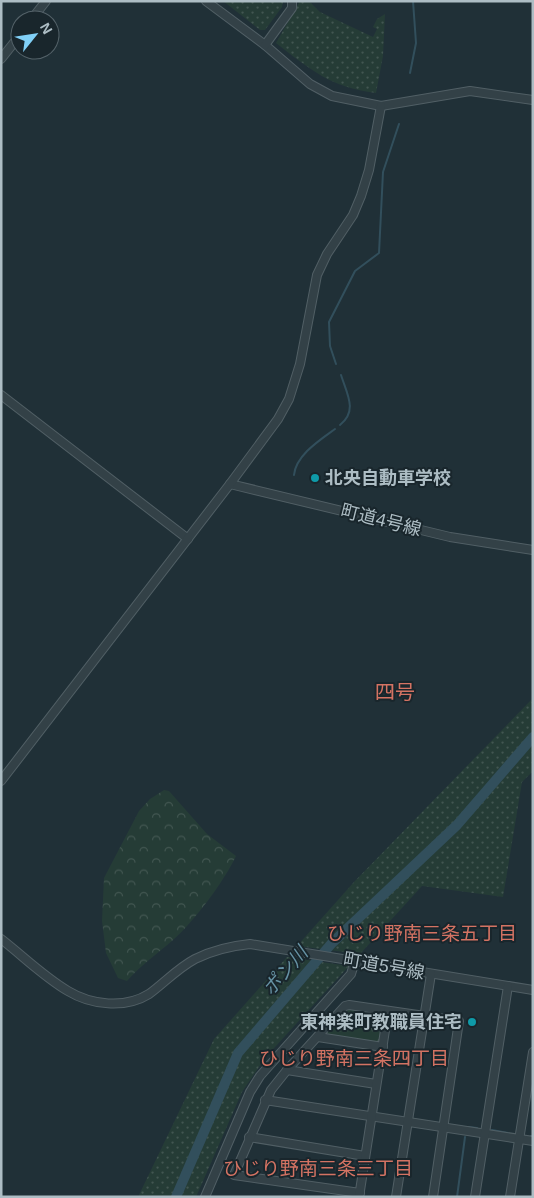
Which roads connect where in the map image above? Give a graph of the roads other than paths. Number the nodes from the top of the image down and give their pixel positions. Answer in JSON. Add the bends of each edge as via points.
{"nodes":[{"id":1,"x":206,"y":1,"type":"edge"},
{"id":2,"x":292,"y":1,"type":"edge"},
{"id":3,"x":265,"y":45,"type":"junction"},
{"id":4,"x":10,"y":48,"type":"edge"},
{"id":5,"x":1,"y":59,"type":"edge"},
{"id":6,"x":533,"y":100,"type":"edge"},
{"id":7,"x":382,"y":106,"type":"junction"},
{"id":8,"x":1,"y":395,"type":"edge"},
{"id":9,"x":230,"y":484,"type":"junction"},
{"id":10,"x":188,"y":538,"type":"junction"},
{"id":11,"x":533,"y":550,"type":"edge"},
{"id":12,"x":1,"y":781,"type":"edge"},
{"id":13,"x":1,"y":940,"type":"edge"},
{"id":14,"x":356,"y":961,"type":"junction"},
{"id":15,"x":431,"y":974,"type":"junction"},
{"id":16,"x":508,"y":986,"type":"junction"},
{"id":17,"x":533,"y":990,"type":"edge"},
{"id":18,"x":388,"y":1011,"type":"junction"},
{"id":19,"x":424,"y":1016,"type":"junction"},
{"id":20,"x":318,"y":1037,"type":"junction"},
{"id":21,"x":383,"y":1047,"type":"junction"},
{"id":22,"x":533,"y":1052,"type":"edge"},
{"id":23,"x":531,"y":1069,"type":"edge"},
{"id":24,"x":287,"y":1070,"type":"junction"},
{"id":25,"x":376,"y":1084,"type":"junction"},
{"id":26,"x":265,"y":1100,"type":"junction"},
{"id":27,"x":371,"y":1117,"type":"junction"},
{"id":28,"x":408,"y":1122,"type":"junction"},
{"id":29,"x":444,"y":1128,"type":"junction"},
{"id":30,"x":484,"y":1135,"type":"junction"},
{"id":31,"x":250,"y":1137,"type":"junction"},
{"id":32,"x":519,"y":1140,"type":"junction"},
{"id":33,"x":533,"y":1142,"type":"edge"},
{"id":34,"x":365,"y":1156,"type":"junction"},
{"id":35,"x":359,"y":1195,"type":"edge"},
{"id":36,"x":206,"y":1197,"type":"edge"},
{"id":37,"x":396,"y":1197,"type":"edge"},
{"id":38,"x":433,"y":1197,"type":"edge"},
{"id":39,"x":475,"y":1197,"type":"edge"},
{"id":40,"x":510,"y":1197,"type":"edge"}],
"edges":[{"from":1,"to":3,"type":"street"},
{"from":2,"to":3,"type":"street","via":[[292,8]]},
{"from":3,"to":7,"type":"street","via":[[310,84],[332,96]]},
{"from":4,"to":5,"type":"street"},
{"from":6,"to":7,"type":"street","via":[[470,91]]},
{"from":7,"to":9,"type":"street","via":[[361,196],[317,275],[300,364],[289,399]]},
{"from":8,"to":10,"type":"street"},
{"from":9,"to":10,"type":"street"},
{"from":9,"to":11,"type":"street","name":"町道4号線","via":[[450,537]]},
{"from":10,"to":12,"type":"street"},
{"from":13,"to":14,"type":"street","name":"町道5号線","via":[[68,992],[106,1003],[128,1002],[147,995],[193,960],[232,946],[250,944]]},
{"from":14,"to":15,"type":"street","name":"町道5号線"},
{"from":14,"to":36,"type":"street","via":[[351,974],[260,1076],[250,1092]]},
{"from":15,"to":16,"type":"street","name":"町道5号線"},
{"from":15,"to":19,"type":"street"},
{"from":16,"to":17,"type":"street","name":"町道5号線"},
{"from":16,"to":30,"type":"street"},
{"from":18,"to":19,"type":"street"},
{"from":18,"to":20,"type":"street","via":[[345,1006]]},
{"from":18,"to":21,"type":"street"},
{"from":19,"to":28,"type":"street"},
{"from":19,"to":29,"type":"street","via":[[460,1021]]},
{"from":20,"to":21,"type":"street"},
{"from":20,"to":24,"type":"street"},
{"from":21,"to":25,"type":"street"},
{"from":22,"to":23,"type":"street"},
{"from":23,"to":32,"type":"street"},
{"from":24,"to":25,"type":"street"},
{"from":24,"to":26,"type":"street"},
{"from":25,"to":27,"type":"street"},
{"from":26,"to":27,"type":"street"},
{"from":26,"to":31,"type":"street"},
{"from":27,"to":28,"type":"street"},
{"from":27,"to":34,"type":"street"},
{"from":28,"to":29,"type":"street"},
{"from":28,"to":37,"type":"street"},
{"from":29,"to":30,"type":"street"},
{"from":29,"to":38,"type":"street"},
{"from":30,"to":32,"type":"street"},
{"from":30,"to":39,"type":"street"},
{"from":31,"to":34,"type":"street"},
{"from":31,"to":35,"type":"street","via":[[234,1175]]},
{"from":32,"to":33,"type":"street"},
{"from":32,"to":40,"type":"street"},
{"from":34,"to":35,"type":"street"}]}
